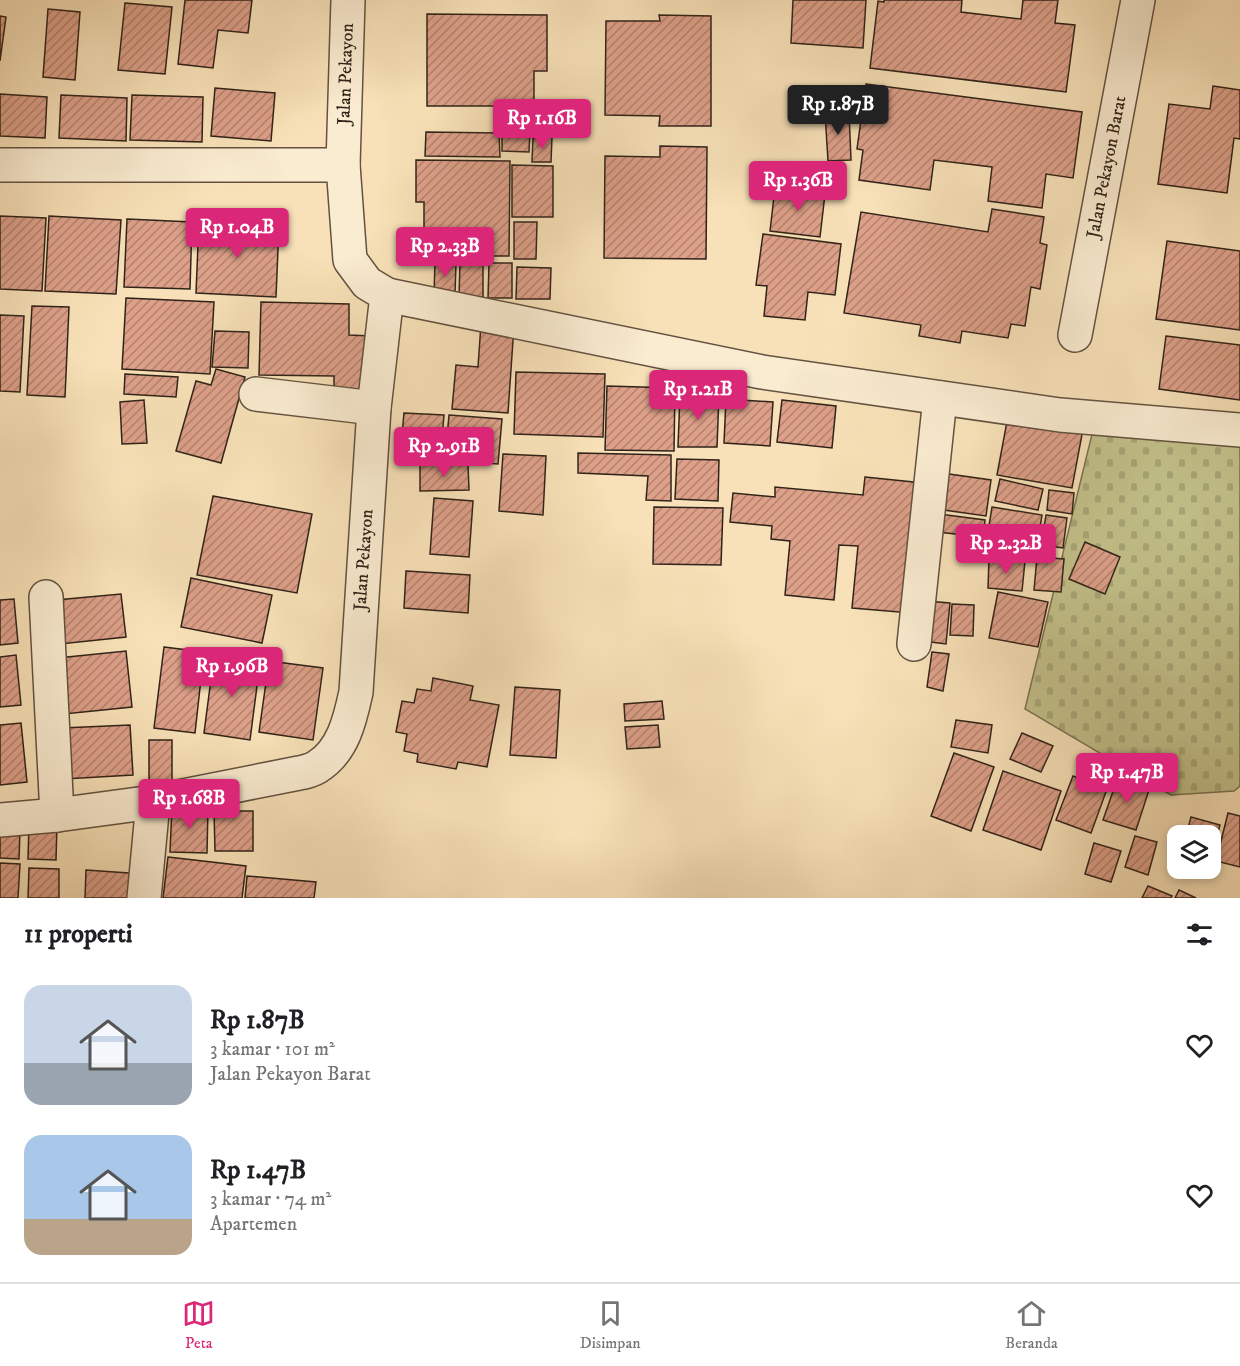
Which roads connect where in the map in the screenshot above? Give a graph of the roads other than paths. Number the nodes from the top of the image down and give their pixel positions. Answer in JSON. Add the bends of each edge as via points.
{"nodes":[{"id":1,"x":348,"y":0,"type":"edge"},
{"id":2,"x":1138,"y":0,"type":"edge"},
{"id":3,"x":0,"y":165,"type":"edge"},
{"id":4,"x":343,"y":165,"type":"junction"},
{"id":5,"x":387,"y":295,"type":"junction"},
{"id":6,"x":1075,"y":335,"type":"dead end"},
{"id":7,"x":256,"y":394,"type":"dead end"},
{"id":8,"x":940,"y":398,"type":"junction"},
{"id":9,"x":374,"y":408,"type":"junction"},
{"id":10,"x":1240,"y":430,"type":"edge"},
{"id":11,"x":46,"y":597,"type":"dead end"},
{"id":12,"x":915,"y":644,"type":"dead end"},
{"id":13,"x":153,"y":802,"type":"junction"},
{"id":14,"x":57,"y":815,"type":"junction"},
{"id":15,"x":0,"y":820,"type":"edge"},
{"id":16,"x":144,"y":898,"type":"edge"}],
"edges":[{"from":1,"to":4,"type":"street","name":"Jalan Pekayon"},
{"from":2,"to":6,"type":"street","name":"Jalan Pekayon Barat"},
{"from":3,"to":4,"type":"street"},
{"from":4,"to":5,"type":"street","name":"Jalan Pekayon","via":[[350,260],[368,283]]},
{"from":5,"to":8,"type":"street","via":[[762,372]]},
{"from":5,"to":9,"type":"street","name":"Jalan Pekayon"},
{"from":7,"to":9,"type":"street"},
{"from":8,"to":10,"type":"street","via":[[1060,415]]},
{"from":8,"to":12,"type":"street"},
{"from":9,"to":13,"type":"street","name":"Jalan Pekayon","via":[[356,692],[343,736],[317,768]]},
{"from":11,"to":14,"type":"street"},
{"from":13,"to":14,"type":"street","name":"Jalan Pekayon"},
{"from":13,"to":16,"type":"street"},
{"from":14,"to":15,"type":"street","name":"Jalan Pekayon"}]}
